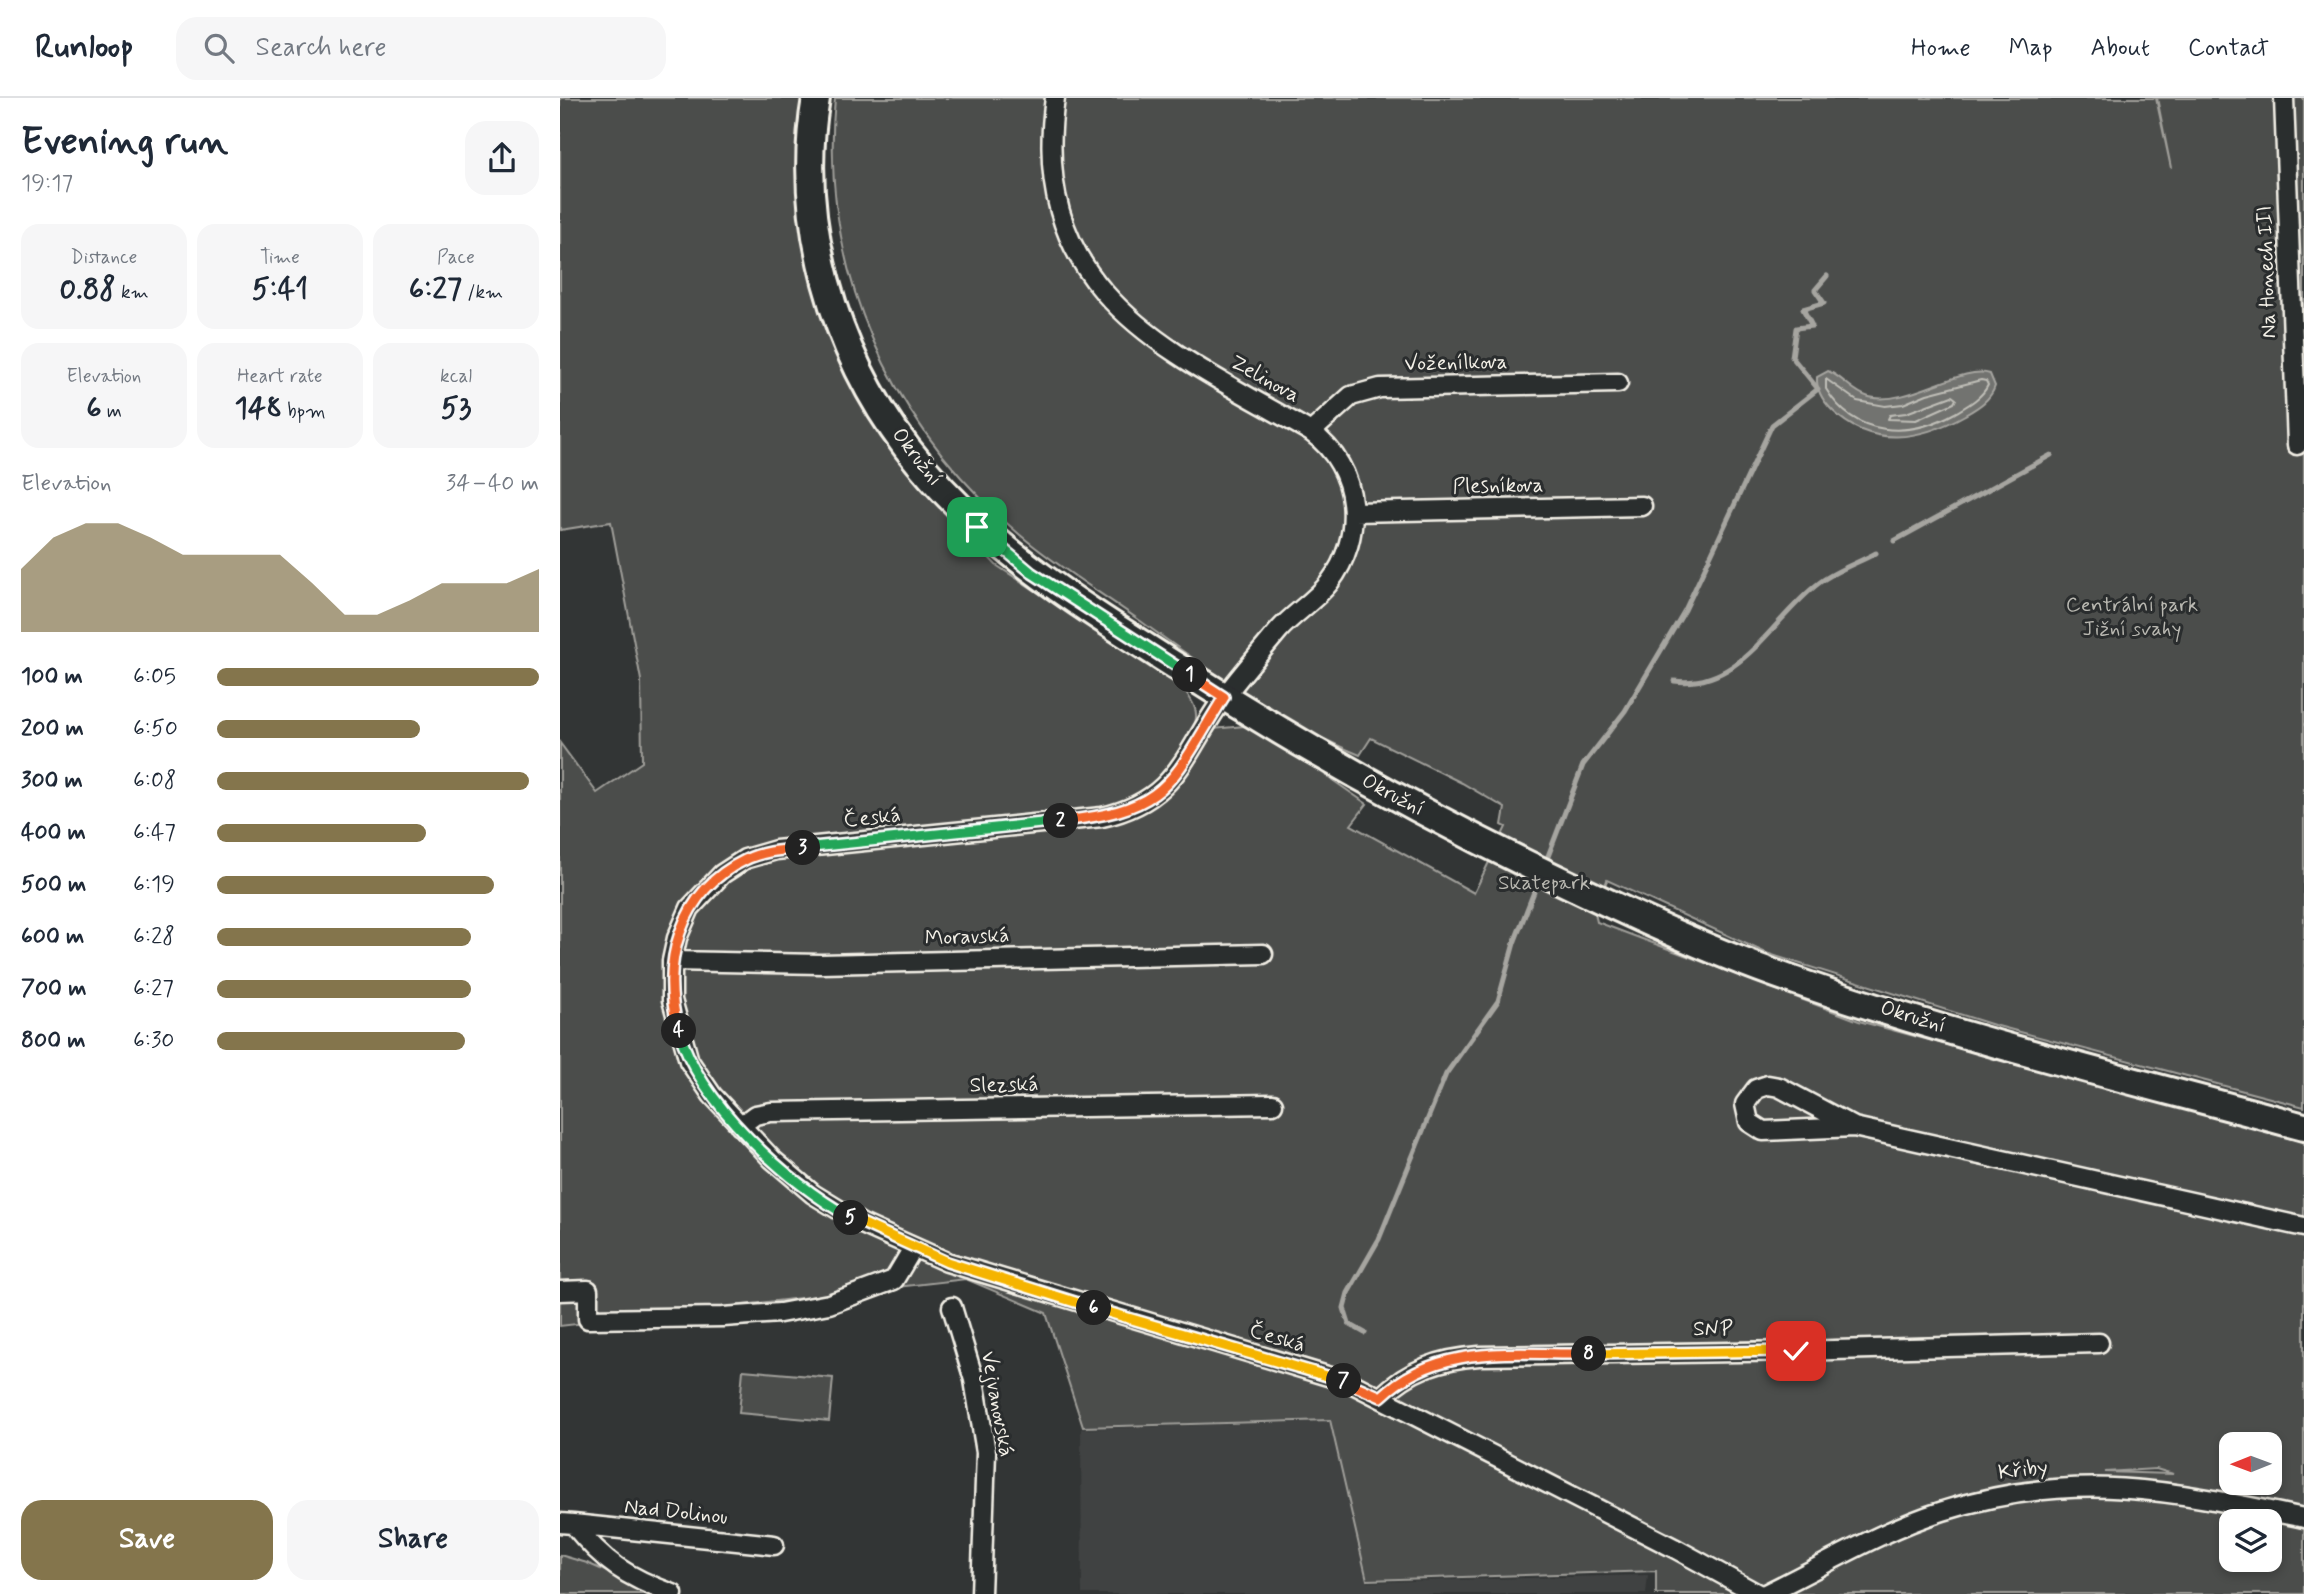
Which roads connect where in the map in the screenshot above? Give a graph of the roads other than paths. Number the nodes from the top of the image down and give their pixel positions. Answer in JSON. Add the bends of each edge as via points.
{"nodes":[{"id":1,"x":816,"y":98,"type":"edge"},
{"id":2,"x":1055,"y":98,"type":"edge"},
{"id":3,"x":2284,"y":98,"type":"edge"},
{"id":4,"x":1618,"y":383,"type":"dead end"},
{"id":5,"x":1311,"y":432,"type":"junction"},
{"id":6,"x":2297,"y":445,"type":"dead end"},
{"id":7,"x":1642,"y":506,"type":"dead end"},
{"id":8,"x":1354,"y":512,"type":"junction"},
{"id":9,"x":1224,"y":697,"type":"junction"},
{"id":10,"x":1263,"y":954,"type":"dead end"},
{"id":11,"x":672,"y":961,"type":"junction"},
{"id":12,"x":1273,"y":1104,"type":"dead end"},
{"id":13,"x":740,"y":1126,"type":"junction"},
{"id":14,"x":1854,"y":1127,"type":"junction"},
{"id":15,"x":2304,"y":1127,"type":"edge"},
{"id":16,"x":2304,"y":1227,"type":"edge"},
{"id":17,"x":913,"y":1248,"type":"junction"},
{"id":18,"x":560,"y":1291,"type":"edge"},
{"id":19,"x":952,"y":1307,"type":"dead end"},
{"id":20,"x":2099,"y":1343,"type":"dead end"},
{"id":21,"x":1381,"y":1397,"type":"junction"},
{"id":22,"x":2304,"y":1518,"type":"edge"},
{"id":23,"x":566,"y":1524,"type":"edge"},
{"id":24,"x":774,"y":1545,"type":"dead end"},
{"id":25,"x":673,"y":1594,"type":"edge"},
{"id":26,"x":981,"y":1594,"type":"edge"},
{"id":27,"x":1758,"y":1594,"type":"edge"},
{"id":28,"x":1765,"y":1594,"type":"edge"}],
"edges":[{"from":1,"to":9,"type":"street","name":"Okružní","via":[[811,166],[817,246],[835,313],[856,362],[904,444],[977,527],[1032,573]]},
{"from":2,"to":5,"type":"street","name":"Zelinova","via":[[1052,156],[1060,208],[1085,265],[1107,299],[1157,342]]},
{"from":3,"to":6,"type":"street","name":"Na Honech III"},
{"from":4,"to":5,"type":"street","name":"Voženílkova","via":[[1380,388],[1351,396]]},
{"from":5,"to":8,"type":"street","name":"Zelinova","via":[[1341,467]]},
{"from":7,"to":8,"type":"street","name":"Plesníkova"},
{"from":8,"to":9,"type":"street","name":"Zelinova","via":[[1351,539],[1336,574],[1281,628]]},
{"from":9,"to":11,"type":"street","name":"Česká","via":[[1170,782],[1140,805],[1102,817],[760,854],[722,874],[690,908]]},
{"from":9,"to":15,"type":"street","name":"Okružní","via":[[1348,771],[1480,841],[1635,917],[1787,978],[2009,1046]]},
{"from":10,"to":11,"type":"street","name":"Moravská","via":[[821,964]]},
{"from":11,"to":13,"type":"street","name":"Česká","via":[[675,1017],[689,1060]]},
{"from":12,"to":13,"type":"street","name":"Slezská","via":[[771,1112],[755,1115]]},
{"from":13,"to":17,"type":"street","name":"Česká","via":[[813,1194]]},
{"from":14,"to":14,"type":"street","via":[[1775,1086],[1756,1089],[1745,1104],[1748,1122],[1763,1131]]},
{"from":14,"to":16,"type":"street"},
{"from":17,"to":18,"type":"street","via":[[900,1274],[888,1284],[829,1304],[780,1313],[588,1319],[588,1290]]},
{"from":17,"to":21,"type":"street","name":"Česká","via":[[1088,1306],[1351,1383]]},
{"from":19,"to":26,"type":"street","name":"Vejvanovská","via":[[974,1380],[986,1451]]},
{"from":20,"to":21,"type":"street","name":"SNP","via":[[1479,1356],[1443,1359],[1421,1368]]},
{"from":21,"to":27,"type":"street","name":"Česká"},
{"from":22,"to":28,"type":"street","name":"Křiby","via":[[2178,1492],[2106,1486],[2003,1494],[1902,1527]]},
{"from":23,"to":24,"type":"street","name":"Nad Dolinou"},
{"from":23,"to":25,"type":"street","name":"Nad Dolinou","via":[[620,1571]]}]}
